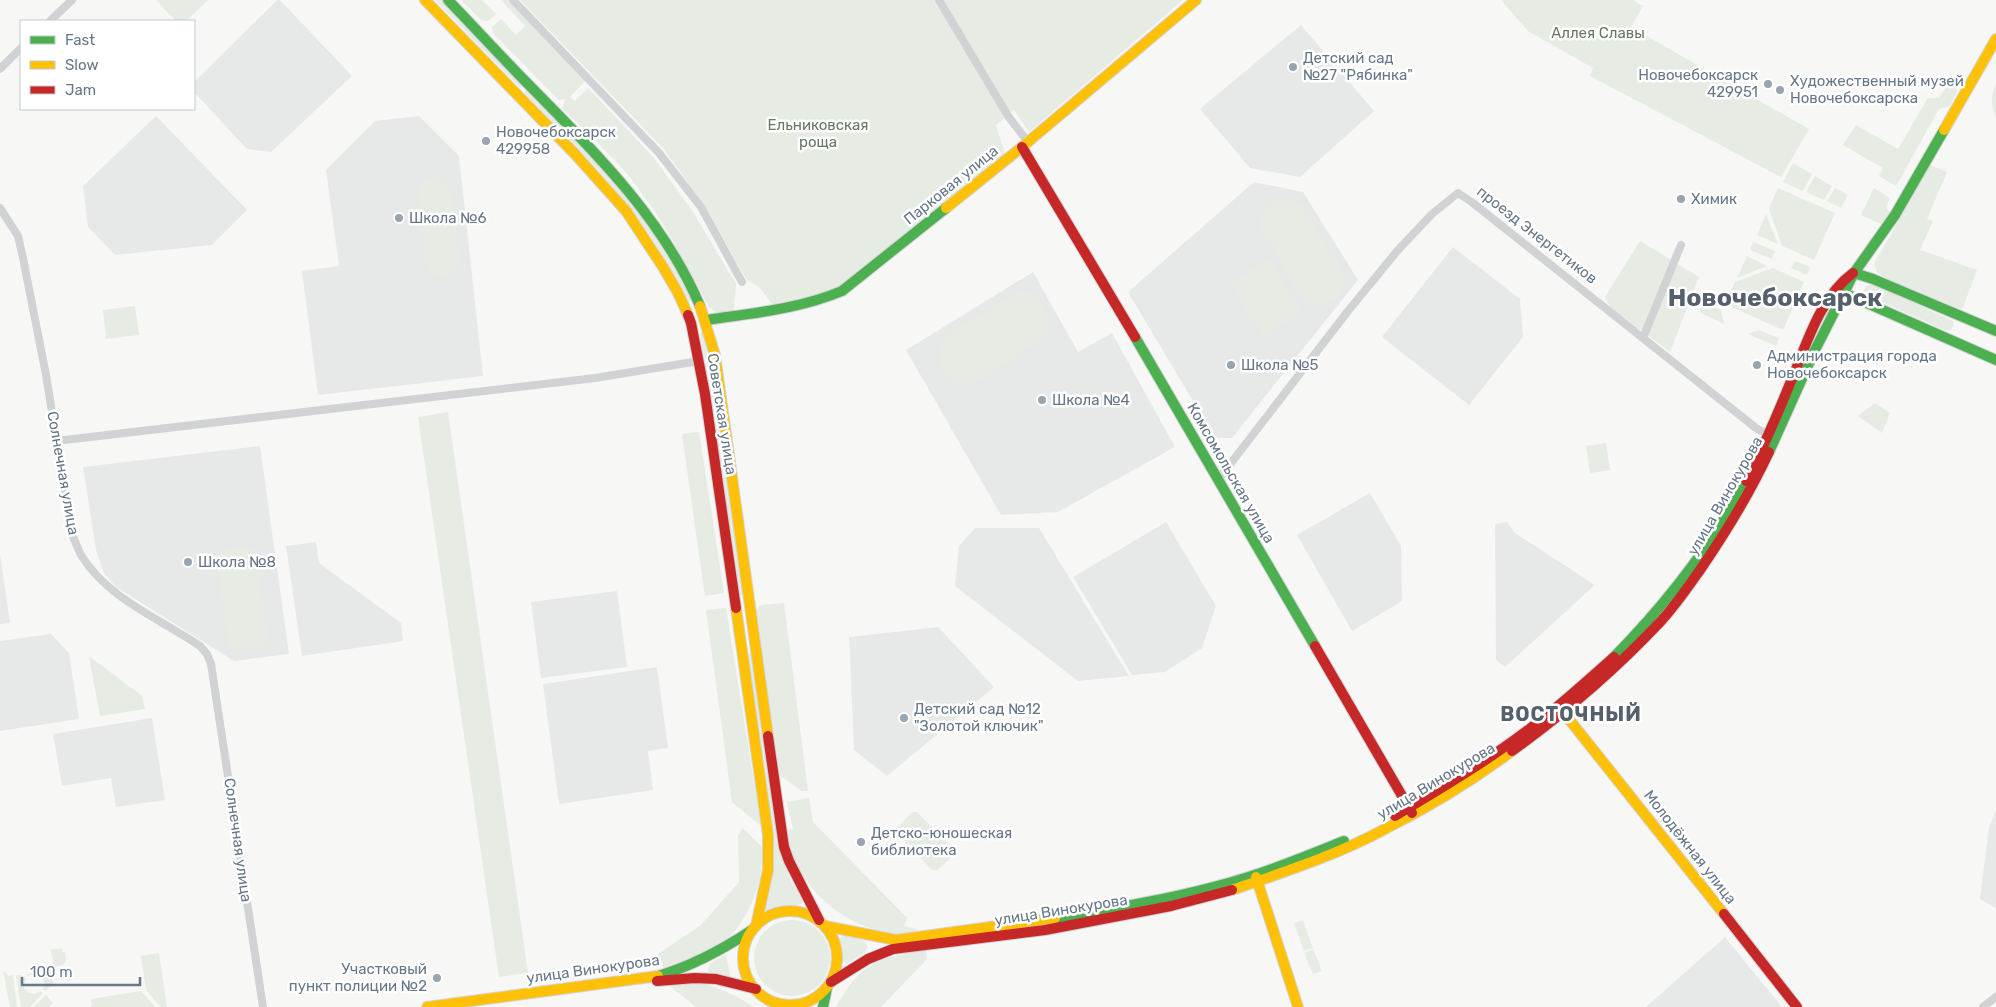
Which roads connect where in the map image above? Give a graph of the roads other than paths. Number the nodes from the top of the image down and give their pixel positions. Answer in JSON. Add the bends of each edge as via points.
{"nodes":[{"id":1,"x":72,"y":0,"type":"edge"},
{"id":2,"x":425,"y":0,"type":"edge"},
{"id":3,"x":448,"y":0,"type":"edge"},
{"id":4,"x":513,"y":0,"type":"edge"},
{"id":5,"x":939,"y":0,"type":"edge"},
{"id":6,"x":1196,"y":0,"type":"edge"},
{"id":7,"x":51,"y":20,"type":"edge"},
{"id":8,"x":1996,"y":39,"type":"edge"},
{"id":9,"x":20,"y":49,"type":"edge"},
{"id":10,"x":0,"y":68,"type":"edge"},
{"id":11,"x":1025,"y":145,"type":"junction"},
{"id":12,"x":0,"y":208,"type":"edge"},
{"id":13,"x":1681,"y":245,"type":"dead end"},
{"id":14,"x":1854,"y":273,"type":"junction"},
{"id":15,"x":742,"y":282,"type":"dead end"},
{"id":16,"x":1844,"y":294,"type":"junction"},
{"id":17,"x":707,"y":320,"type":"junction"},
{"id":18,"x":691,"y":323,"type":"junction"},
{"id":19,"x":1996,"y":331,"type":"edge"},
{"id":20,"x":1643,"y":338,"type":"junction"},
{"id":21,"x":1996,"y":360,"type":"edge"},
{"id":22,"x":700,"y":361,"type":"junction"},
{"id":23,"x":1772,"y":437,"type":"junction"},
{"id":24,"x":56,"y":441,"type":"junction"},
{"id":25,"x":1218,"y":480,"type":"junction"},
{"id":26,"x":1561,"y":710,"type":"junction"},
{"id":27,"x":1410,"y":811,"type":"junction"},
{"id":28,"x":1256,"y":878,"type":"junction"},
{"id":29,"x":1224,"y":888,"type":"junction"},
{"id":30,"x":822,"y":923,"type":"junction"},
{"id":31,"x":754,"y":928,"type":"junction"},
{"id":32,"x":829,"y":985,"type":"junction"},
{"id":33,"x":759,"y":992,"type":"junction"},
{"id":34,"x":1996,"y":997,"type":"edge"},
{"id":35,"x":263,"y":1007,"type":"edge"},
{"id":36,"x":427,"y":1007,"type":"edge"},
{"id":37,"x":467,"y":1007,"type":"edge"},
{"id":38,"x":769,"y":1007,"type":"edge"},
{"id":39,"x":824,"y":1007,"type":"edge"},
{"id":40,"x":1298,"y":1007,"type":"edge"},
{"id":41,"x":1797,"y":1007,"type":"edge"},
{"id":42,"x":1983,"y":1007,"type":"edge"}],
"edges":[{"from":1,"to":7,"type":"street"},
{"from":2,"to":18,"type":"main road","name":"Советская улица","via":[[580,159],[626,212],[678,293]]},
{"from":3,"to":17,"type":"main road","name":"Советская улица","via":[[637,199],[676,258]]},
{"from":4,"to":15,"type":"street","via":[[659,153],[701,207]]},
{"from":5,"to":11,"type":"street"},
{"from":6,"to":11,"type":"main road","name":"Парковая улица"},
{"from":8,"to":14,"type":"main road","name":"улица Винокурова","via":[[1895,215]]},
{"from":9,"to":10,"type":"street"},
{"from":11,"to":17,"type":"main road","name":"Парковая улица","via":[[842,291],[794,307]]},
{"from":11,"to":25,"type":"main road","name":"Комсомольская улица"},
{"from":12,"to":24,"type":"street","name":"Солнечная улица","via":[[18,236]]},
{"from":13,"to":20,"type":"street"},
{"from":14,"to":16,"type":"main road","name":"улица Винокурова"},
{"from":14,"to":19,"type":"main road","via":[[1873,278]]},
{"from":14,"to":23,"type":"main road","name":"улица Винокурова","via":[[1841,281],[1823,308]]},
{"from":16,"to":21,"type":"main road"},
{"from":16,"to":23,"type":"main road","name":"улица Винокурова"},
{"from":17,"to":18,"type":"main road","name":"Парковая улица"},
{"from":17,"to":30,"type":"main road","name":"Советская улица","via":[[716,364],[782,839],[789,862]]},
{"from":18,"to":22,"type":"main road","name":"Советская улица"},
{"from":20,"to":23,"type":"street","name":"проезд Энергетиков","via":[[1756,428]]},
{"from":20,"to":25,"type":"street","name":"проезд Энергетиков","via":[[1458,193],[1432,214],[1398,250]]},
{"from":22,"to":24,"type":"street","via":[[584,379]]},
{"from":22,"to":31,"type":"main road","name":"Советская улица","via":[[769,843],[768,873]]},
{"from":23,"to":26,"type":"main road","name":"улица Винокурова","via":[[1748,493],[1685,591],[1618,666]]},
{"from":24,"to":35,"type":"street","name":"Солнечная улица","via":[[72,534],[81,555],[111,589],[200,646],[212,664]]},
{"from":25,"to":27,"type":"main road","name":"Комсомольская улица"},
{"from":26,"to":27,"type":"main road","name":"улица Винокурова"},
{"from":26,"to":41,"type":"main road","name":"Молодёжная улица"},
{"from":27,"to":28,"type":"main road","name":"улица Винокурова"},
{"from":28,"to":29,"type":"main road","name":"улица Винокурова"},
{"from":28,"to":40,"type":"main road"},
{"from":29,"to":30,"type":"main road","name":"улица Винокурова","via":[[1133,906],[896,940]]},
{"from":29,"to":32,"type":"main road","name":"улица Винокурова","via":[[1171,906],[1111,918],[1045,930],[893,949],[868,959]]},
{"from":30,"to":31,"type":"main road","via":[[809,915],[789,911],[772,915]]},
{"from":30,"to":32,"type":"main road","via":[[837,952],[836,969]]},
{"from":31,"to":33,"type":"main road","via":[[744,957],[747,974]]},
{"from":31,"to":36,"type":"main road","name":"улица Винокурова","via":[[701,962],[664,974]]},
{"from":32,"to":33,"type":"main road","via":[[810,1000],[792,1004],[781,1004]]},
{"from":32,"to":39,"type":"main road"},
{"from":33,"to":37,"type":"main road","name":"улица Винокурова","via":[[716,979],[695,978]]},
{"from":33,"to":38,"type":"main road"},
{"from":34,"to":42,"type":"street"}]}
